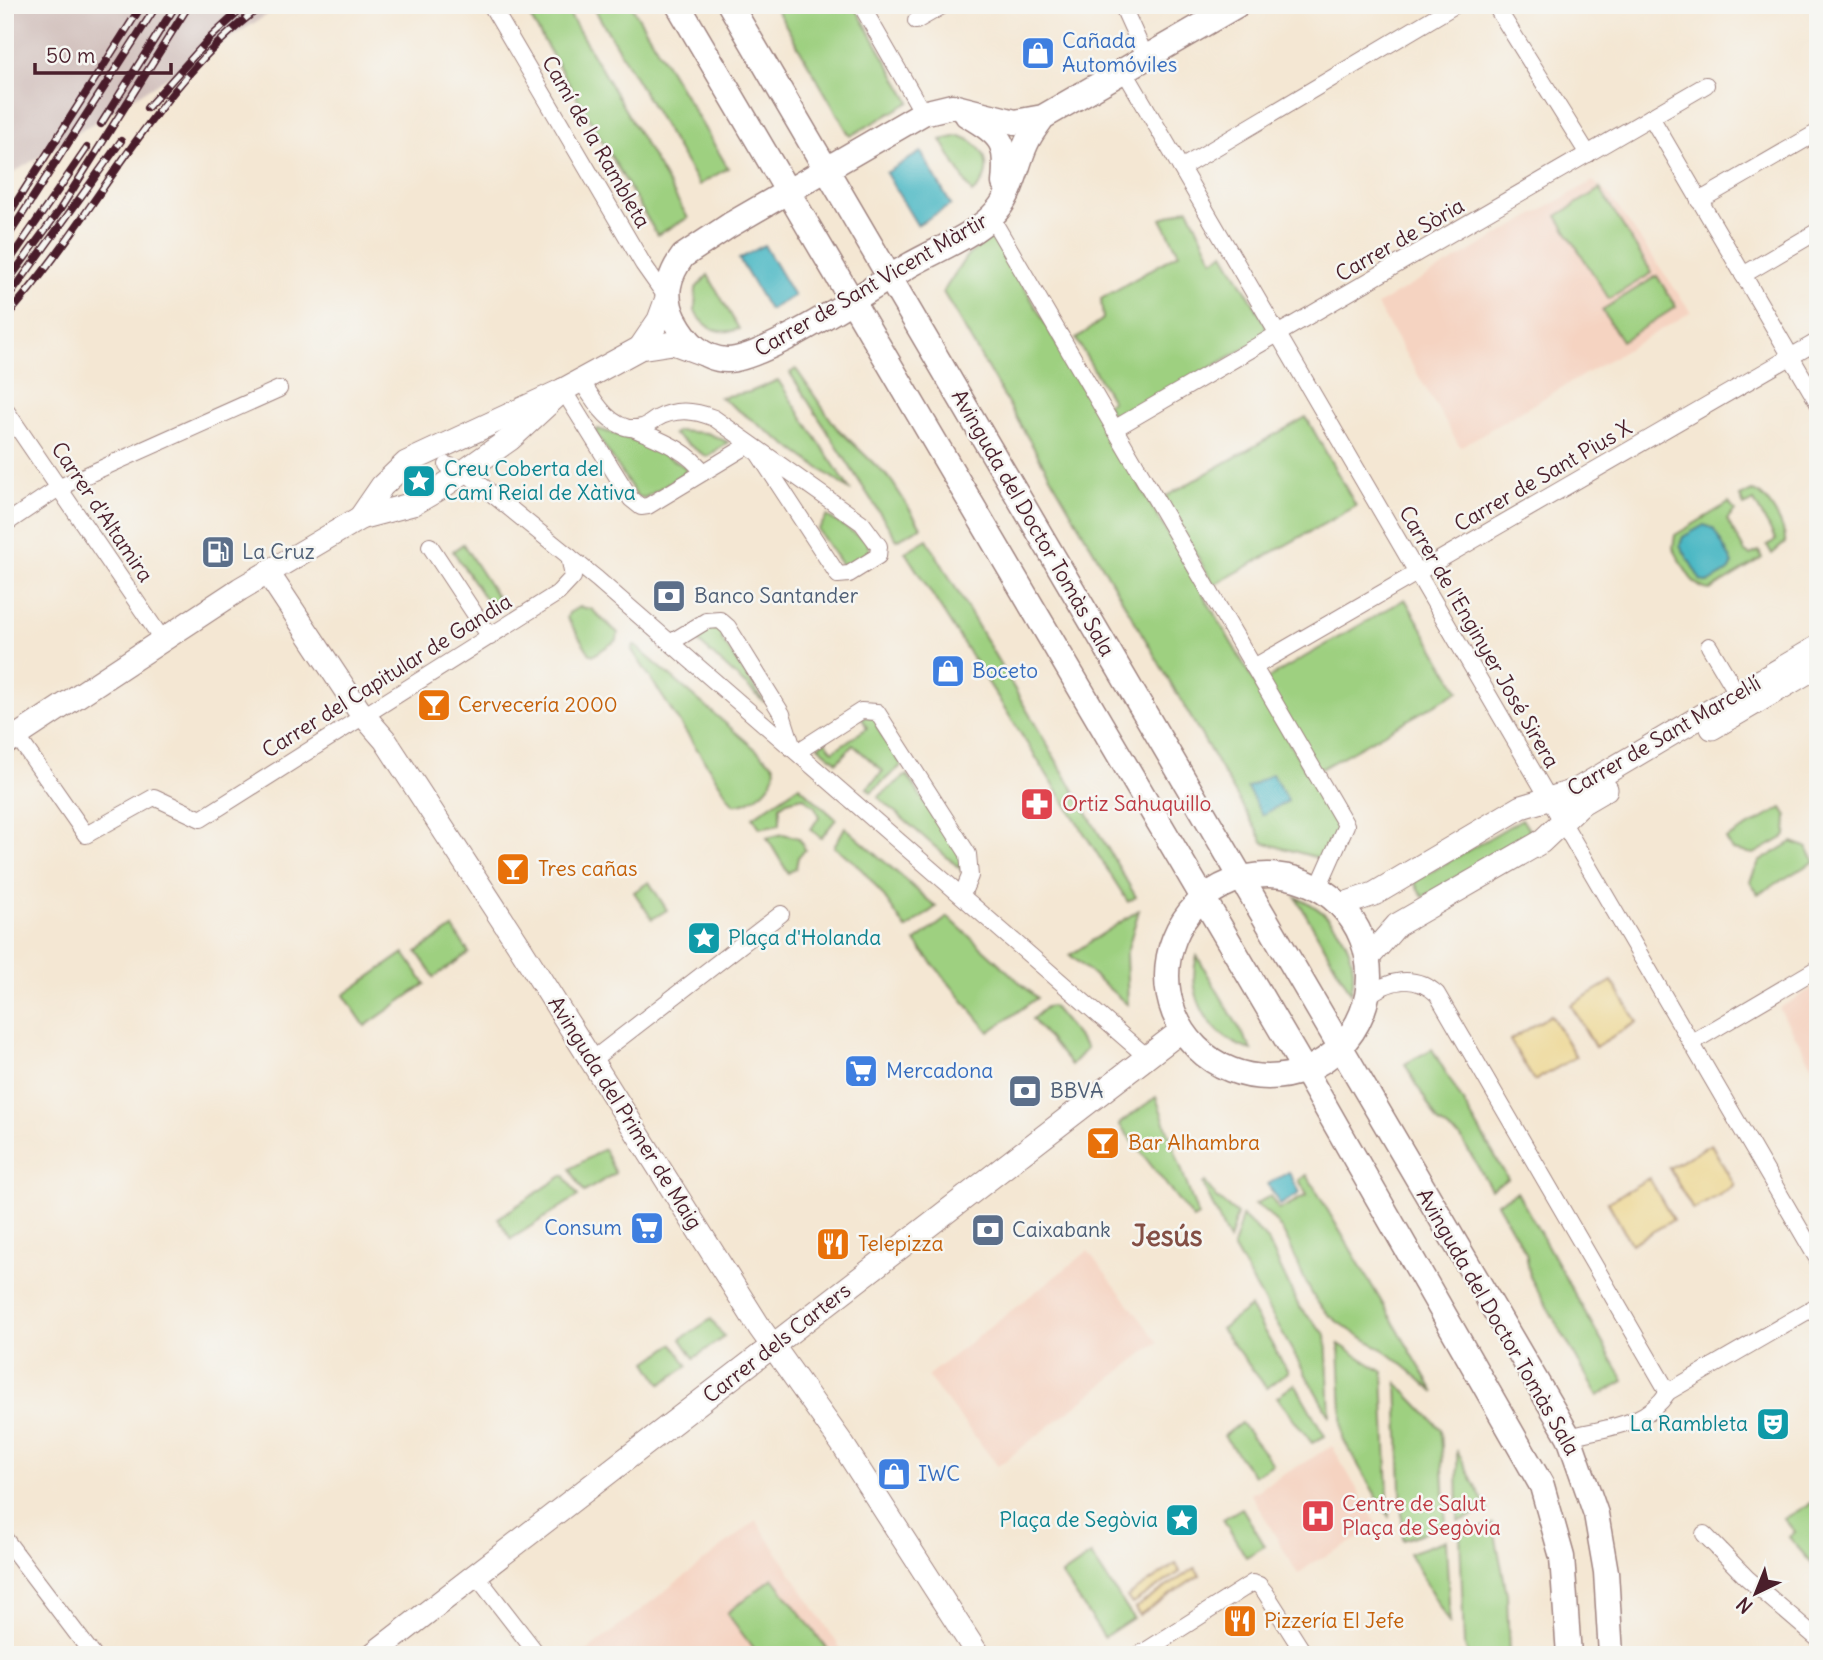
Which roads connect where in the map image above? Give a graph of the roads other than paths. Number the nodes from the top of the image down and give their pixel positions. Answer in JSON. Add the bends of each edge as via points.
{"nodes":[{"id":1,"x":491,"y":5,"type":"edge"},
{"id":2,"x":678,"y":5,"type":"edge"},
{"id":3,"x":730,"y":5,"type":"edge"},
{"id":4,"x":861,"y":5,"type":"edge"},
{"id":5,"x":944,"y":5,"type":"edge"},
{"id":6,"x":1122,"y":5,"type":"edge"},
{"id":7,"x":1237,"y":5,"type":"edge"},
{"id":8,"x":1455,"y":5,"type":"edge"},
{"id":9,"x":1495,"y":5,"type":"edge"},
{"id":10,"x":916,"y":21,"type":"dead end"},
{"id":11,"x":1146,"y":58,"type":"junction"},
{"id":12,"x":1125,"y":72,"type":"junction"},
{"id":13,"x":1706,"y":85,"type":"dead end"},
{"id":14,"x":952,"y":106,"type":"junction"},
{"id":15,"x":923,"y":113,"type":"junction"},
{"id":16,"x":1043,"y":117,"type":"junction"},
{"id":17,"x":1651,"y":117,"type":"junction"},
{"id":18,"x":1818,"y":132,"type":"edge"},
{"id":19,"x":1588,"y":154,"type":"junction"},
{"id":20,"x":1181,"y":167,"type":"junction"},
{"id":21,"x":825,"y":168,"type":"junction"},
{"id":22,"x":787,"y":191,"type":"junction"},
{"id":23,"x":1699,"y":201,"type":"junction"},
{"id":24,"x":993,"y":215,"type":"junction"},
{"id":25,"x":1818,"y":231,"type":"edge"},
{"id":26,"x":1743,"y":275,"type":"junction"},
{"id":27,"x":890,"y":277,"type":"junction"},
{"id":28,"x":667,"y":298,"type":"junction"},
{"id":29,"x":852,"y":300,"type":"junction"},
{"id":30,"x":1279,"y":335,"type":"junction"},
{"id":31,"x":1818,"y":341,"type":"edge"},
{"id":32,"x":640,"y":348,"type":"junction"},
{"id":33,"x":706,"y":355,"type":"junction"},
{"id":34,"x":1791,"y":357,"type":"junction"},
{"id":35,"x":572,"y":385,"type":"junction"},
{"id":36,"x":279,"y":389,"type":"dead end"},
{"id":37,"x":1818,"y":403,"type":"edge"},
{"id":38,"x":5,"y":409,"type":"edge"},
{"id":39,"x":633,"y":428,"type":"junction"},
{"id":40,"x":1114,"y":429,"type":"junction"},
{"id":41,"x":420,"y":456,"type":"junction"},
{"id":42,"x":703,"y":472,"type":"junction"},
{"id":43,"x":393,"y":474,"type":"junction"},
{"id":44,"x":451,"y":475,"type":"junction"},
{"id":45,"x":60,"y":487,"type":"junction"},
{"id":46,"x":413,"y":504,"type":"junction"},
{"id":47,"x":360,"y":518,"type":"junction"},
{"id":48,"x":5,"y":524,"type":"edge"},
{"id":49,"x":430,"y":546,"type":"dead end"},
{"id":50,"x":569,"y":556,"type":"junction"},
{"id":51,"x":268,"y":573,"type":"junction"},
{"id":52,"x":1418,"y":573,"type":"junction"},
{"id":53,"x":490,"y":637,"type":"junction"},
{"id":54,"x":162,"y":639,"type":"junction"},
{"id":55,"x":670,"y":643,"type":"junction"},
{"id":56,"x":1710,"y":646,"type":"dead end"},
{"id":57,"x":1818,"y":647,"type":"edge"},
{"id":58,"x":1818,"y":666,"type":"edge"},
{"id":59,"x":1254,"y":667,"type":"junction"},
{"id":60,"x":1742,"y":701,"type":"junction"},
{"id":61,"x":365,"y":716,"type":"junction"},
{"id":62,"x":9,"y":741,"type":"edge"},
{"id":63,"x":795,"y":750,"type":"junction"},
{"id":64,"x":1548,"y":799,"type":"junction"},
{"id":65,"x":1563,"y":822,"type":"junction"},
{"id":66,"x":1239,"y":878,"type":"junction"},
{"id":67,"x":1398,"y":881,"type":"junction"},
{"id":68,"x":1318,"y":888,"type":"junction"},
{"id":69,"x":962,"y":895,"type":"junction"},
{"id":70,"x":1202,"y":898,"type":"junction"},
{"id":71,"x":1341,"y":905,"type":"junction"},
{"id":72,"x":780,"y":914,"type":"dead end"},
{"id":73,"x":1416,"y":914,"type":"junction"},
{"id":74,"x":1368,"y":958,"type":"junction"},
{"id":75,"x":1818,"y":968,"type":"edge"},
{"id":76,"x":1367,"y":998,"type":"junction"},
{"id":77,"x":1182,"y":1030,"type":"junction"},
{"id":78,"x":1691,"y":1043,"type":"junction"},
{"id":79,"x":1339,"y":1049,"type":"junction"},
{"id":80,"x":1147,"y":1057,"type":"junction"},
{"id":81,"x":592,"y":1060,"type":"junction"},
{"id":82,"x":1306,"y":1071,"type":"junction"},
{"id":83,"x":1818,"y":1260,"type":"edge"},
{"id":84,"x":1818,"y":1305,"type":"edge"},
{"id":85,"x":775,"y":1345,"type":"junction"},
{"id":86,"x":1668,"y":1392,"type":"junction"},
{"id":87,"x":1569,"y":1437,"type":"junction"},
{"id":88,"x":1704,"y":1534,"type":"dead end"},
{"id":89,"x":5,"y":1539,"type":"edge"},
{"id":90,"x":476,"y":1575,"type":"junction"},
{"id":91,"x":1818,"y":1639,"type":"edge"},
{"id":92,"x":386,"y":1651,"type":"edge"},
{"id":93,"x":91,"y":1654,"type":"edge"},
{"id":94,"x":538,"y":1655,"type":"edge"},
{"id":95,"x":978,"y":1655,"type":"edge"},
{"id":96,"x":1139,"y":1655,"type":"edge"},
{"id":97,"x":1305,"y":1655,"type":"edge"},
{"id":98,"x":1569,"y":1655,"type":"edge"},
{"id":99,"x":1611,"y":1655,"type":"edge"}],
"edges":[{"from":1,"to":28,"type":"street","name":"Camí de la Rambleta"},
{"from":2,"to":22,"type":"main road","name":"Avinguda del Doctor Tomàs Sala"},
{"from":3,"to":21,"type":"main road","name":"Avinguda del Doctor Tomàs Sala"},
{"from":4,"to":15,"type":"street"},
{"from":5,"to":10,"type":"street"},
{"from":6,"to":11,"type":"street"},
{"from":7,"to":11,"type":"main road","name":"Carrer de Sant Vicent Màrtir"},
{"from":8,"to":20,"type":"street"},
{"from":9,"to":19,"type":"street"},
{"from":11,"to":12,"type":"main road","name":"Carrer de Sant Vicent Màrtir"},
{"from":12,"to":16,"type":"main road","name":"Carrer de Sant Vicent Màrtir"},
{"from":12,"to":20,"type":"street","name":"Carrer de l'Enginyer José Sirera"},
{"from":13,"to":17,"type":"street","name":"Carrer de Sòria"},
{"from":14,"to":15,"type":"main road","name":"Carrer de Sant Vicent Màrtir"},
{"from":14,"to":16,"type":"main road","name":"Carrer de Sant Vicent Màrtir","via":[[1015,122]]},
{"from":14,"to":24,"type":"main road","name":"Carrer de Sant Vicent Màrtir","via":[[987,127],[1001,140],[1007,155]]},
{"from":15,"to":21,"type":"main road","name":"Carrer de Sant Vicent Màrtir"},
{"from":16,"to":24,"type":"main road","name":"Carrer de Sant Vicent Màrtir","via":[[1027,141],[1005,201]]},
{"from":17,"to":19,"type":"street","name":"Carrer de Sòria"},
{"from":17,"to":23,"type":"street"},
{"from":18,"to":23,"type":"street"},
{"from":19,"to":30,"type":"street","name":"Carrer de Sòria"},
{"from":20,"to":30,"type":"street","name":"Carrer de l'Enginyer José Sirera"},
{"from":21,"to":22,"type":"main road","name":"Carrer de Sant Vicent Màrtir"},
{"from":21,"to":27,"type":"main road","name":"Avinguda del Doctor Tomàs Sala"},
{"from":22,"to":28,"type":"main road","name":"Carrer de Sant Vicent Màrtir","via":[[683,256],[674,269]]},
{"from":22,"to":29,"type":"main road","name":"Avinguda del Doctor Tomàs Sala"},
{"from":23,"to":26,"type":"street"},
{"from":24,"to":27,"type":"main road","name":"Carrer de Sant Vicent Màrtir"},
{"from":24,"to":40,"type":"street"},
{"from":25,"to":26,"type":"street"},
{"from":26,"to":34,"type":"street"},
{"from":27,"to":29,"type":"main road","name":"Carrer de Sant Vicent Màrtir"},
{"from":27,"to":66,"type":"main road","name":"Avinguda del Doctor Tomàs Sala"},
{"from":28,"to":32,"type":"street","name":"Carrer de Sant Vicent Màrtir"},
{"from":28,"to":33,"type":"main road","via":[[681,330]]},
{"from":29,"to":33,"type":"main road","name":"Carrer de Sant Vicent Màrtir","via":[[743,357],[728,360]]},
{"from":29,"to":70,"type":"main road","name":"Avinguda del Doctor Tomàs Sala"},
{"from":30,"to":40,"type":"street","name":"Carrer de Sòria"},
{"from":30,"to":52,"type":"street","name":"Carrer de l'Enginyer José Sirera"},
{"from":31,"to":34,"type":"street","name":"Carrer de Sant Pius X"},
{"from":32,"to":33,"type":"street","name":"Carrer de Sant Vicent Màrtir","via":[[673,343]]},
{"from":32,"to":35,"type":"street","name":"Carrer de Sant Vicent Màrtir"},
{"from":34,"to":37,"type":"street"},
{"from":34,"to":52,"type":"street","name":"Carrer de Sant Pius X"},
{"from":35,"to":39,"type":"street","via":[[604,414]]},
{"from":35,"to":41,"type":"street","name":"Carrer de Sant Vicent Màrtir"},
{"from":35,"to":42,"type":"street","via":[[636,504],[648,506]]},
{"from":35,"to":44,"type":"street","name":"Carrer de Sant Vicent Màrtir","via":[[528,424]]},
{"from":36,"to":45,"type":"street"},
{"from":38,"to":45,"type":"street","name":"Carrer d'Altamira"},
{"from":39,"to":42,"type":"street","via":[[675,448]]},
{"from":39,"to":42,"type":"street","via":[[671,412],[713,418],[862,523],[879,546],[878,556],[849,574],[838,575],[754,448],[743,446]]},
{"from":40,"to":59,"type":"street"},
{"from":41,"to":43,"type":"street","name":"Carrer de Sant Vicent Màrtir"},
{"from":41,"to":44,"type":"street","via":[[436,457]]},
{"from":43,"to":46,"type":"street","via":[[388,484],[390,497]]},
{"from":43,"to":47,"type":"street","name":"Carrer de Sant Vicent Màrtir"},
{"from":44,"to":46,"type":"street","name":"Carrer de Sant Vicent Màrtir"},
{"from":44,"to":50,"type":"street"},
{"from":45,"to":48,"type":"street"},
{"from":45,"to":54,"type":"street","name":"Carrer d'Altamira"},
{"from":46,"to":47,"type":"street","name":"Carrer de Sant Vicent Màrtir"},
{"from":47,"to":51,"type":"street","name":"Carrer de Sant Vicent Màrtir"},
{"from":49,"to":53,"type":"street"},
{"from":50,"to":53,"type":"street","name":"Carrer del Capitular de Gandia","via":[[573,578],[569,584]]},
{"from":50,"to":55,"type":"street"},
{"from":51,"to":54,"type":"street","name":"Carrer de Sant Vicent Màrtir"},
{"from":51,"to":61,"type":"street","name":"Avinguda del Primer de Maig"},
{"from":52,"to":59,"type":"street","name":"Carrer de Sant Pius X"},
{"from":52,"to":64,"type":"street","name":"Carrer de l'Enginyer José Sirera"},
{"from":53,"to":61,"type":"street","name":"Carrer del Capitular de Gandia"},
{"from":54,"to":62,"type":"street","name":"Carrer de Sant Vicent Màrtir"},
{"from":55,"to":63,"type":"street"},
{"from":55,"to":63,"type":"street","via":[[706,621],[720,620],[782,714]]},
{"from":56,"to":60,"type":"street"},
{"from":57,"to":60,"type":"street","name":"Carrer de Sant Marcel·lí"},
{"from":58,"to":60,"type":"street","name":"Carrer de Sant Marcel·lí"},
{"from":59,"to":68,"type":"street","via":[[1346,825]]},
{"from":60,"to":64,"type":"street","name":"Carrer de Sant Marcel·lí","via":[[1575,791]]},
{"from":60,"to":65,"type":"street","name":"Carrer de Sant Marcel·lí","via":[[1582,803]]},
{"from":61,"to":62,"type":"street","name":"Carrer del Capitular de Gandia","via":[[201,819],[154,797],[86,835]]},
{"from":61,"to":81,"type":"street","name":"Avinguda del Primer de Maig"},
{"from":63,"to":69,"type":"street"},
{"from":63,"to":69,"type":"street","via":[[861,711],[877,712],[968,854],[970,876]]},
{"from":64,"to":65,"type":"street","name":"Carrer de l'Enginyer José Sirera"},
{"from":64,"to":67,"type":"street","name":"Carrer de Sant Marcel·lí","via":[[1521,807]]},
{"from":65,"to":73,"type":"street","name":"Carrer de Sant Marcel·lí","via":[[1541,842]]},
{"from":65,"to":78,"type":"street","name":"Carrer de l'Enginyer José Sirera"},
{"from":66,"to":68,"type":"main road","via":[[1273,874]]},
{"from":66,"to":70,"type":"main road"},
{"from":66,"to":79,"type":"main road","name":"Avinguda del Doctor Tomàs Sala"},
{"from":67,"to":71,"type":"street","name":"Carrer de Sant Marcel·lí"},
{"from":67,"to":73,"type":"street","via":[[1396,902]]},
{"from":68,"to":71,"type":"main road"},
{"from":69,"to":80,"type":"street"},
{"from":70,"to":77,"type":"main road","via":[[1181,921],[1167,964],[1171,1009]]},
{"from":70,"to":82,"type":"main road","name":"Avinguda del Doctor Tomàs Sala"},
{"from":71,"to":74,"type":"main road","via":[[1359,930]]},
{"from":72,"to":81,"type":"street"},
{"from":73,"to":74,"type":"street","name":"Carrer de Sant Marcel·lí","via":[[1397,925]]},
{"from":74,"to":76,"type":"main road"},
{"from":75,"to":78,"type":"street"},
{"from":76,"to":79,"type":"main road","via":[[1361,1018]]},
{"from":76,"to":86,"type":"street","via":[[1394,981],[1422,985],[1437,994]]},
{"from":77,"to":80,"type":"street","name":"Carrer dels Carters"},
{"from":77,"to":82,"type":"main road","via":[[1195,1047],[1230,1071],[1260,1078]]},
{"from":78,"to":83,"type":"street","name":"Carrer de l'Enginyer José Sirera"},
{"from":79,"to":82,"type":"main road"},
{"from":79,"to":87,"type":"main road","name":"Avinguda del Doctor Tomàs Sala"},
{"from":80,"to":85,"type":"street","name":"Carrer dels Carters"},
{"from":81,"to":85,"type":"street","name":"Avinguda del Primer de Maig"},
{"from":82,"to":98,"type":"main road","name":"Avinguda del Doctor Tomàs Sala","via":[[1542,1486],[1562,1557]]},
{"from":84,"to":86,"type":"street"},
{"from":85,"to":90,"type":"street","name":"Carrer dels Carters"},
{"from":85,"to":95,"type":"street","name":"Avinguda del Primer de Maig"},
{"from":86,"to":87,"type":"street","via":[[1655,1409],[1635,1421]]},
{"from":87,"to":99,"type":"main road","name":"Avinguda del Doctor Tomàs Sala","via":[[1596,1514],[1606,1572]]},
{"from":88,"to":91,"type":"street"},
{"from":89,"to":93,"type":"street"},
{"from":90,"to":92,"type":"street","name":"Carrer dels Carters"},
{"from":90,"to":94,"type":"street"},
{"from":96,"to":97,"type":"street","via":[[1246,1585],[1259,1585]]}]}
